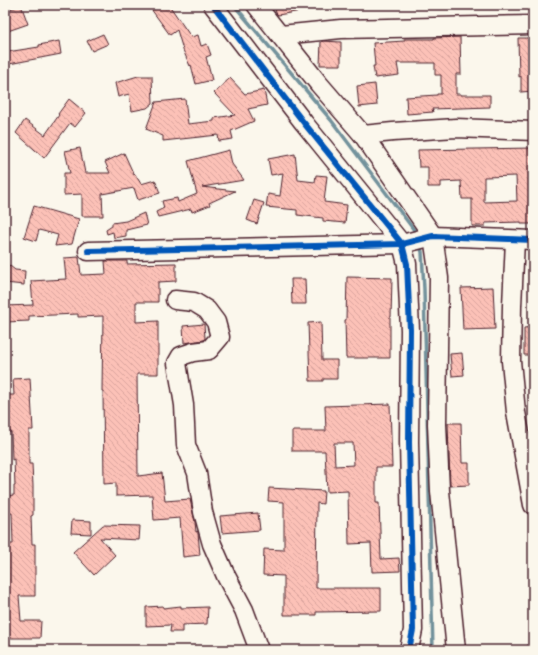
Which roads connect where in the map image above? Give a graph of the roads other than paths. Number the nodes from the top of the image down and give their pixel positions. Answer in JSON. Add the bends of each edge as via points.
{"nodes":[{"id":1,"x":213,"y":5,"type":"edge"},
{"id":2,"x":256,"y":5,"type":"edge"},
{"id":3,"x":533,"y":25,"type":"edge"},
{"id":4,"x":281,"y":35,"type":"junction"},
{"id":5,"x":533,"y":131,"type":"edge"},
{"id":6,"x":363,"y":135,"type":"junction"},
{"id":7,"x":433,"y":236,"type":"junction"},
{"id":8,"x":515,"y":240,"type":"junction"},
{"id":9,"x":533,"y":240,"type":"edge"},
{"id":10,"x":402,"y":244,"type":"junction"},
{"id":11,"x":88,"y":251,"type":"dead end"},
{"id":12,"x":175,"y":300,"type":"dead end"},
{"id":13,"x":533,"y":505,"type":"edge"},
{"id":14,"x":259,"y":650,"type":"edge"},
{"id":15,"x":409,"y":650,"type":"edge"},
{"id":16,"x":456,"y":650,"type":"edge"}],
"edges":[{"from":1,"to":10,"type":"street"},
{"from":2,"to":4,"type":"street"},
{"from":3,"to":4,"type":"street","via":[[341,29]]},
{"from":4,"to":6,"type":"street"},
{"from":5,"to":6,"type":"street","via":[[456,128]]},
{"from":6,"to":7,"type":"street"},
{"from":7,"to":8,"type":"street"},
{"from":7,"to":10,"type":"street"},
{"from":7,"to":16,"type":"street","via":[[439,278],[437,424],[440,491]]},
{"from":8,"to":9,"type":"street"},
{"from":8,"to":13,"type":"street","via":[[511,361],[516,412]]},
{"from":10,"to":11,"type":"street"},
{"from":10,"to":15,"type":"street","via":[[407,264],[410,330],[409,442],[413,630]]},
{"from":12,"to":14,"type":"street","via":[[194,302],[207,310],[216,322],[220,337],[210,350],[181,356],[177,363],[184,405],[186,445],[197,473],[203,512],[212,544],[244,610]]}]}
